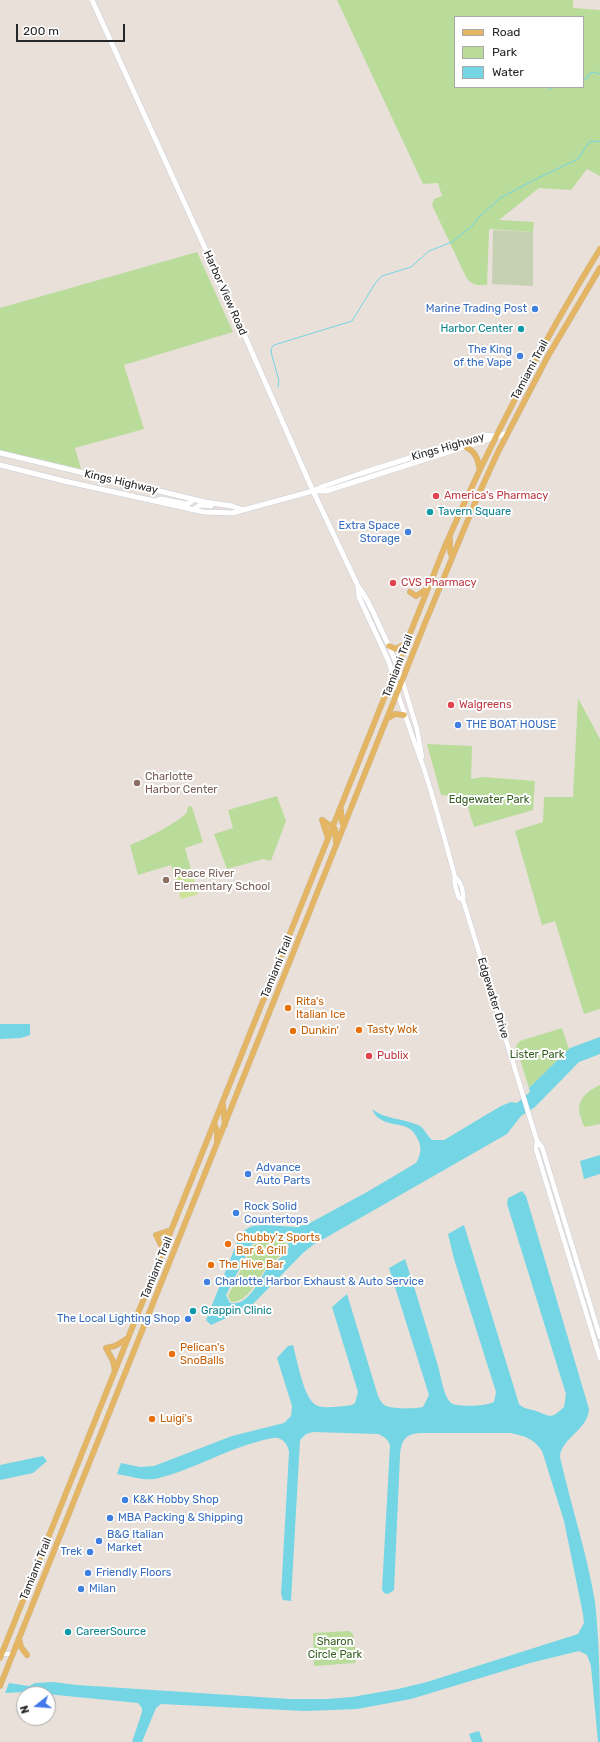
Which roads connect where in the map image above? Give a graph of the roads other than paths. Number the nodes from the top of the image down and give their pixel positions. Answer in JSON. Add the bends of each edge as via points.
{"nodes":[{"id":1,"x":92,"y":0,"type":"edge"},
{"id":2,"x":600,"y":249,"type":"edge"},
{"id":3,"x":600,"y":268,"type":"edge"},
{"id":4,"x":508,"y":433,"type":"junction"},
{"id":5,"x":495,"y":436,"type":"junction"},
{"id":6,"x":466,"y":447,"type":"junction"},
{"id":7,"x":430,"y":452,"type":"junction"},
{"id":8,"x":0,"y":453,"type":"edge"},
{"id":9,"x":432,"y":458,"type":"junction"},
{"id":10,"x":0,"y":464,"type":"edge"},
{"id":11,"x":479,"y":468,"type":"junction"},
{"id":12,"x":114,"y":481,"type":"junction"},
{"id":13,"x":111,"y":491,"type":"junction"},
{"id":14,"x":313,"y":491,"type":"junction"},
{"id":15,"x":193,"y":499,"type":"junction"},
{"id":16,"x":154,"y":501,"type":"junction"},
{"id":17,"x":216,"y":504,"type":"junction"},
{"id":18,"x":192,"y":510,"type":"junction"},
{"id":19,"x":243,"y":510,"type":"junction"},
{"id":20,"x":450,"y":534,"type":"junction"},
{"id":21,"x":452,"y":557,"type":"junction"},
{"id":22,"x":358,"y":586,"type":"junction"},
{"id":23,"x":427,"y":589,"type":"junction"},
{"id":24,"x":410,"y":592,"type":"dead end"},
{"id":25,"x":407,"y":642,"type":"junction"},
{"id":26,"x":389,"y":646,"type":"junction"},
{"id":27,"x":397,"y":665,"type":"junction"},
{"id":28,"x":394,"y":674,"type":"junction"},
{"id":29,"x":403,"y":683,"type":"junction"},
{"id":30,"x":398,"y":694,"type":"junction"},
{"id":31,"x":404,"y":715,"type":"junction"},
{"id":32,"x":388,"y":718,"type":"junction"},
{"id":33,"x":423,"y":766,"type":"junction"},
{"id":34,"x":341,"y":806,"type":"junction"},
{"id":35,"x":333,"y":826,"type":"junction"},
{"id":36,"x":344,"y":826,"type":"junction"},
{"id":37,"x":328,"y":838,"type":"junction"},
{"id":38,"x":336,"y":847,"type":"junction"},
{"id":39,"x":223,"y":1100,"type":"junction"},
{"id":40,"x":214,"y":1123,"type":"junction"},
{"id":41,"x":224,"y":1125,"type":"junction"},
{"id":42,"x":537,"y":1141,"type":"junction"},
{"id":43,"x":217,"y":1145,"type":"junction"},
{"id":44,"x":170,"y":1230,"type":"junction"},
{"id":45,"x":164,"y":1249,"type":"junction"},
{"id":46,"x":128,"y":1337,"type":"junction"},
{"id":47,"x":600,"y":1337,"type":"edge"},
{"id":48,"x":600,"y":1358,"type":"edge"},
{"id":49,"x":115,"y":1371,"type":"junction"},
{"id":50,"x":19,"y":1638,"type":"junction"},
{"id":51,"x":7,"y":1640,"type":"junction"},
{"id":52,"x":0,"y":1647,"type":"edge"},
{"id":53,"x":12,"y":1654,"type":"junction"},
{"id":54,"x":0,"y":1655,"type":"edge"},
{"id":55,"x":27,"y":1655,"type":"dead end"},
{"id":56,"x":0,"y":1686,"type":"edge"}],
"edges":[{"from":1,"to":14,"type":"main road","name":"Harbor View Road"},
{"from":2,"to":5,"type":"main road","name":"Tamiami Trail","via":[[553,326]]},
{"from":3,"to":4,"type":"main road","name":"Tamiami Trail","via":[[548,356]]},
{"from":4,"to":5,"type":"main road"},
{"from":4,"to":21,"type":"main road","name":"Tamiami Trail"},
{"from":5,"to":6,"type":"main road","name":"Kings Highway"},
{"from":5,"to":7,"type":"main road","name":"Kings Highway","via":[[483,435]]},
{"from":5,"to":11,"type":"main road","name":"Tamiami Trail"},
{"from":6,"to":9,"type":"main road","name":"Kings Highway"},
{"from":6,"to":11,"type":"main road","via":[[474,451]]},
{"from":7,"to":9,"type":"main road"},
{"from":7,"to":14,"type":"main road","name":"Kings Highway"},
{"from":8,"to":12,"type":"main road","name":"Kings Highway"},
{"from":9,"to":14,"type":"main road","name":"Kings Highway","via":[[327,491]]},
{"from":10,"to":13,"type":"main road","name":"Kings Highway"},
{"from":11,"to":20,"type":"main road","name":"Tamiami Trail"},
{"from":12,"to":13,"type":"main road"},
{"from":12,"to":15,"type":"main road","name":"Kings Highway"},
{"from":13,"to":16,"type":"main road","name":"Kings Highway"},
{"from":14,"to":19,"type":"main road","name":"Kings Highway"},
{"from":14,"to":22,"type":"main road","name":"Harbor View Road"},
{"from":15,"to":16,"type":"main road","via":[[187,504],[162,499]]},
{"from":15,"to":17,"type":"main road","name":"Kings Highway"},
{"from":16,"to":18,"type":"main road","name":"Kings Highway"},
{"from":17,"to":18,"type":"main road","via":[[200,505]]},
{"from":17,"to":19,"type":"main road","name":"Kings Highway"},
{"from":18,"to":19,"type":"main road","name":"Kings Highway","via":[[232,513]]},
{"from":20,"to":21,"type":"main road"},
{"from":20,"to":23,"type":"main road","name":"Tamiami Trail"},
{"from":21,"to":29,"type":"main road","name":"Tamiami Trail"},
{"from":22,"to":26,"type":"main road","name":"Harbor View Road","via":[[365,595]]},
{"from":22,"to":28,"type":"main road","name":"Harbor View Road","via":[[359,597]]},
{"from":23,"to":24,"type":"main road","via":[[416,596]]},
{"from":23,"to":25,"type":"main road","name":"Tamiami Trail"},
{"from":25,"to":26,"type":"main road","via":[[396,649]]},
{"from":25,"to":27,"type":"main road","name":"Tamiami Trail"},
{"from":26,"to":27,"type":"main road","name":"Harbor View Road"},
{"from":27,"to":28,"type":"main road","name":"Tamiami Trail"},
{"from":27,"to":29,"type":"main road","name":"Harbor View Road"},
{"from":28,"to":30,"type":"main road","name":"Harbor View Road"},
{"from":28,"to":34,"type":"main road","name":"Tamiami Trail"},
{"from":29,"to":30,"type":"main road","name":"Tamiami Trail"},
{"from":29,"to":33,"type":"street","name":"Edgewater Drive","via":[[417,729]]},
{"from":30,"to":31,"type":"street","name":"Edgewater Drive"},
{"from":30,"to":32,"type":"main road","name":"Tamiami Trail"},
{"from":31,"to":32,"type":"main road","via":[[395,714]]},
{"from":31,"to":33,"type":"street","name":"Edgewater Drive"},
{"from":32,"to":36,"type":"main road","name":"Tamiami Trail"},
{"from":33,"to":42,"type":"street","name":"Edgewater Drive"},
{"from":34,"to":35,"type":"main road","name":"Tamiami Trail"},
{"from":34,"to":36,"type":"main road"},
{"from":35,"to":37,"type":"main road","name":"Tamiami Trail"},
{"from":35,"to":37,"type":"main road","via":[[322,820]]},
{"from":35,"to":38,"type":"main road","via":[[336,832]]},
{"from":36,"to":38,"type":"main road","name":"Tamiami Trail"},
{"from":37,"to":39,"type":"main road","name":"Tamiami Trail"},
{"from":38,"to":41,"type":"main road","name":"Tamiami Trail"},
{"from":39,"to":40,"type":"main road","name":"Tamiami Trail"},
{"from":39,"to":41,"type":"main road"},
{"from":40,"to":43,"type":"main road"},
{"from":40,"to":44,"type":"main road","name":"Tamiami Trail"},
{"from":41,"to":43,"type":"main road","name":"Tamiami Trail"},
{"from":42,"to":47,"type":"street","name":"Edgewater Drive","via":[[542,1147]]},
{"from":42,"to":48,"type":"street","name":"Edgewater Drive","via":[[536,1149]]},
{"from":43,"to":50,"type":"main road","name":"Tamiami Trail"},
{"from":44,"to":45,"type":"main road","name":"Tamiami Trail"},
{"from":44,"to":45,"type":"main road","via":[[156,1235]]},
{"from":45,"to":46,"type":"main road","name":"Tamiami Trail"},
{"from":46,"to":49,"type":"main road","name":"Tamiami Trail"},
{"from":46,"to":49,"type":"main road","via":[[120,1344],[106,1348]]},
{"from":49,"to":51,"type":"main road","name":"Tamiami Trail"},
{"from":50,"to":53,"type":"main road","name":"Tamiami Trail"},
{"from":50,"to":55,"type":"main road","via":[[21,1647]]},
{"from":51,"to":52,"type":"main road"},
{"from":51,"to":54,"type":"main road","name":"Tamiami Trail"},
{"from":53,"to":54,"type":"street"},
{"from":53,"to":56,"type":"main road","name":"Tamiami Trail"}]}
